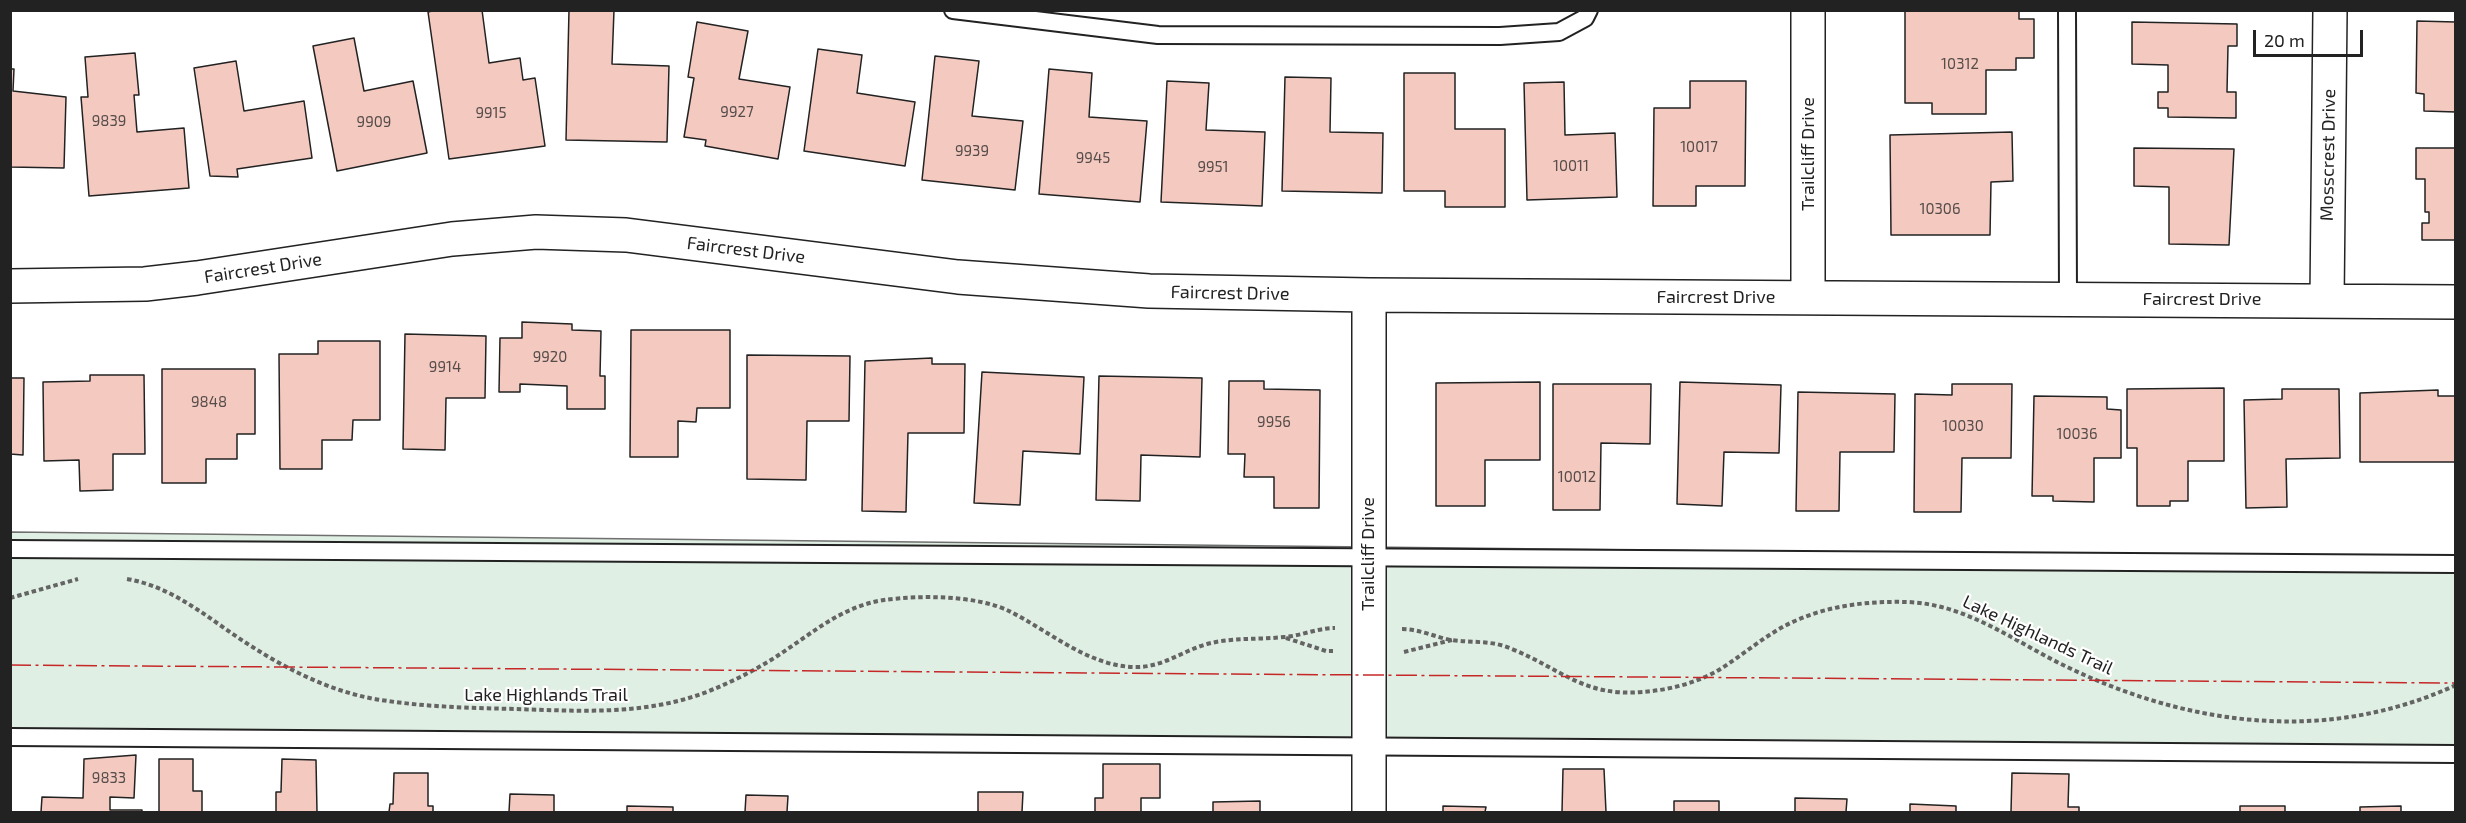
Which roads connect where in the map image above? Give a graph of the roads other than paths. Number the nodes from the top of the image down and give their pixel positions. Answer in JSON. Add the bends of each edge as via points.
{"nodes":[{"id":1,"x":953,"y":10,"type":"edge"},
{"id":2,"x":1589,"y":10,"type":"edge"},
{"id":3,"x":1808,"y":10,"type":"edge"},
{"id":4,"x":2067,"y":10,"type":"edge"},
{"id":5,"x":2330,"y":10,"type":"edge"},
{"id":6,"x":10,"y":286,"type":"edge"},
{"id":7,"x":1369,"y":295,"type":"junction"},
{"id":8,"x":1808,"y":297,"type":"junction"},
{"id":9,"x":2068,"y":298,"type":"junction"},
{"id":10,"x":2327,"y":300,"type":"junction"},
{"id":11,"x":2456,"y":302,"type":"edge"},
{"id":12,"x":10,"y":549,"type":"edge"},
{"id":13,"x":1368,"y":558,"type":"junction"},
{"id":14,"x":2456,"y":564,"type":"edge"},
{"id":15,"x":10,"y":736,"type":"edge"},
{"id":16,"x":1369,"y":745,"type":"junction"},
{"id":17,"x":2456,"y":754,"type":"edge"},
{"id":18,"x":1369,"y":813,"type":"edge"}],
"edges":[{"from":1,"to":2,"type":"lane","via":[[1158,35],[1500,36],[1559,32],[1586,18]]},
{"from":3,"to":8,"type":"street","name":"Trailcliff Drive"},
{"from":4,"to":9,"type":"lane"},
{"from":5,"to":10,"type":"street","name":"Mosscrest Drive"},
{"from":6,"to":7,"type":"street","name":"Faircrest Drive","via":[[166,281],[452,239],[536,232],[626,235],[958,277],[1113,289]]},
{"from":7,"to":8,"type":"street","name":"Faircrest Drive"},
{"from":7,"to":13,"type":"street","name":"Trailcliff Drive"},
{"from":8,"to":9,"type":"street","name":"Faircrest Drive"},
{"from":9,"to":10,"type":"street","name":"Faircrest Drive"},
{"from":10,"to":11,"type":"street","name":"Faircrest Drive"},
{"from":12,"to":13,"type":"lane"},
{"from":13,"to":14,"type":"lane"},
{"from":13,"to":16,"type":"street","name":"Trailcliff Drive"},
{"from":15,"to":16,"type":"lane"},
{"from":16,"to":17,"type":"lane"},
{"from":16,"to":18,"type":"street","name":"Trailcliff Drive"}]}
